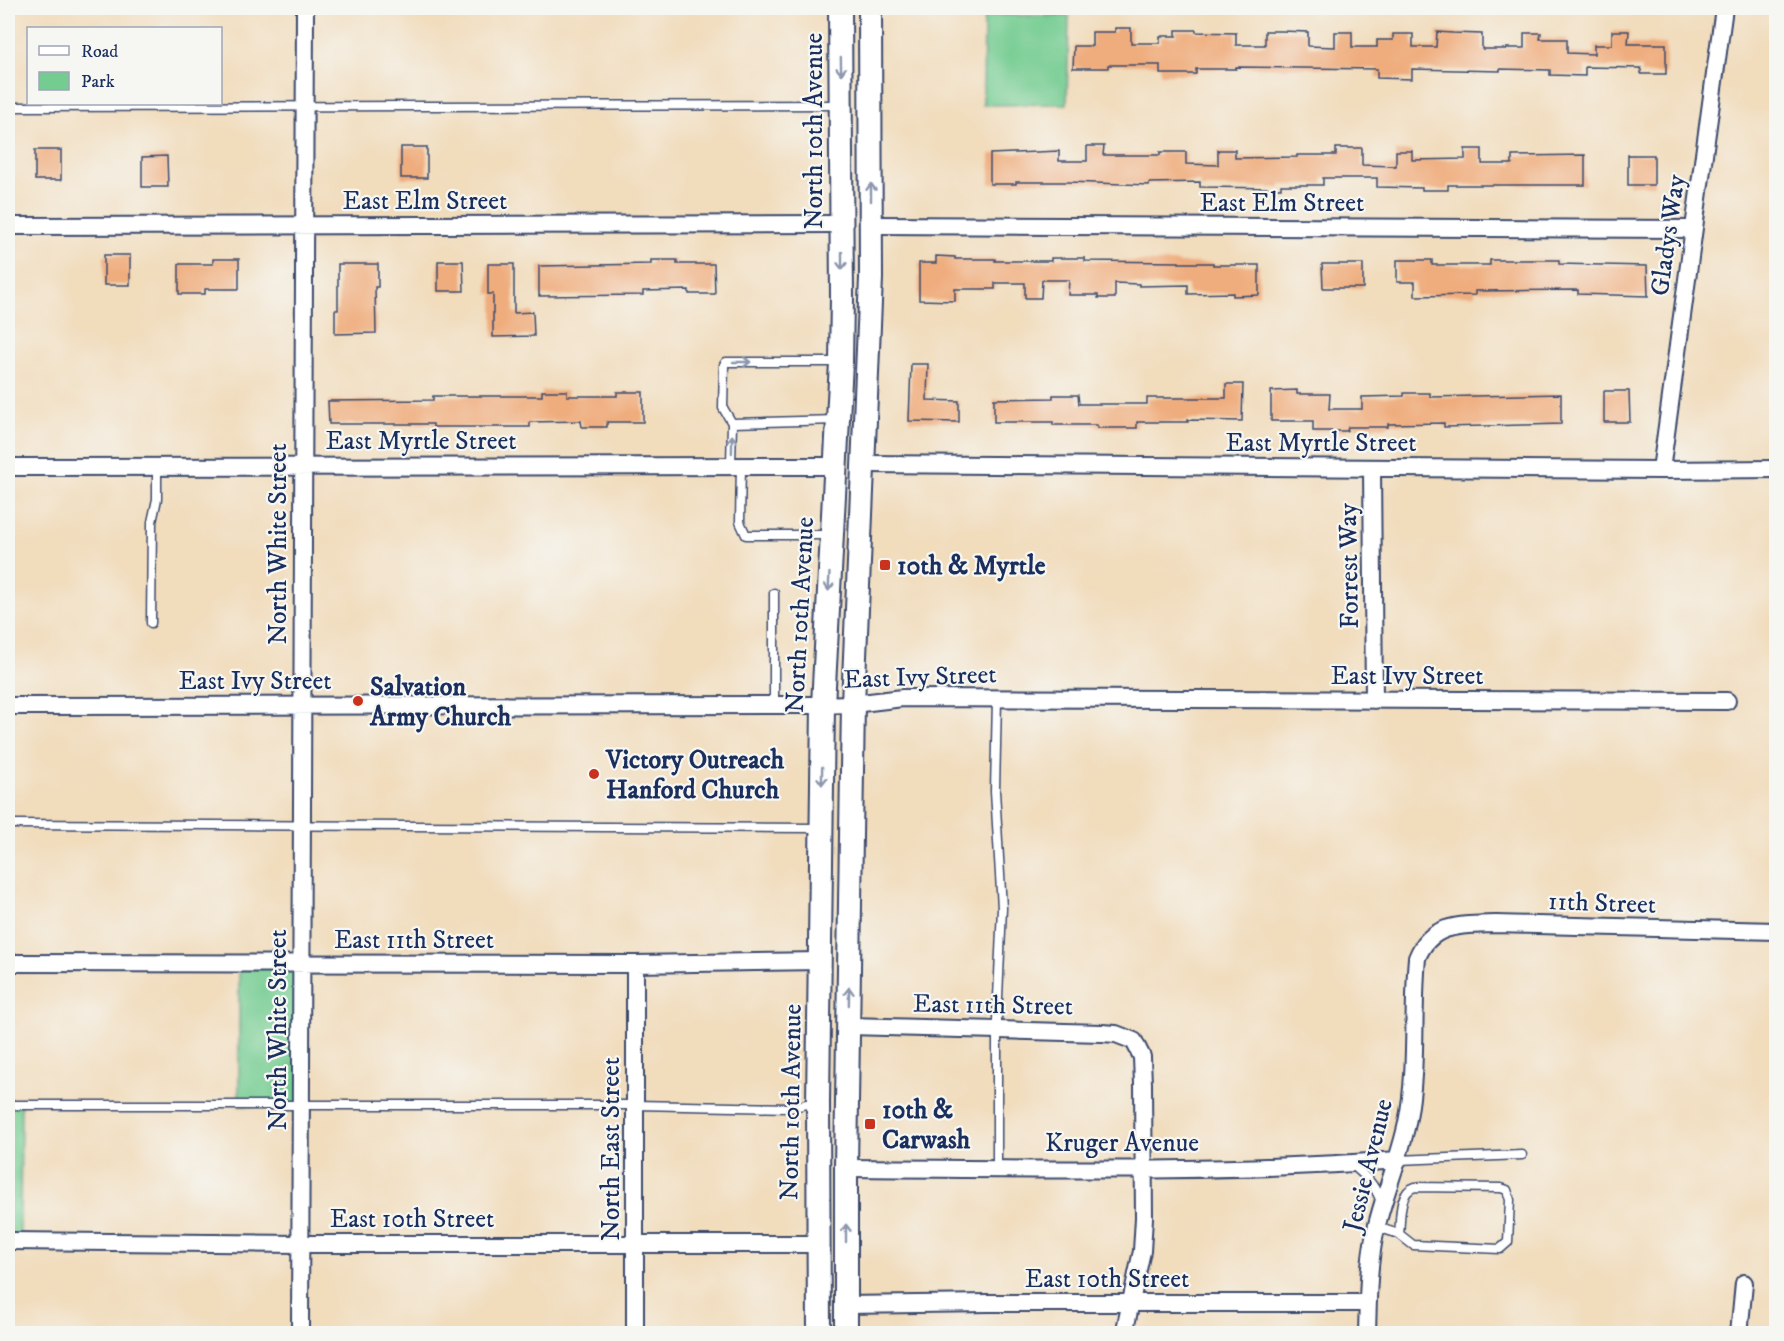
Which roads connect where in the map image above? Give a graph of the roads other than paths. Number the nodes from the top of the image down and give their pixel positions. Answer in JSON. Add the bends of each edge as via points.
{"nodes":[{"id":1,"x":305,"y":8,"type":"edge"},
{"id":2,"x":840,"y":8,"type":"edge"},
{"id":3,"x":870,"y":8,"type":"edge"},
{"id":4,"x":1724,"y":8,"type":"edge"},
{"id":5,"x":842,"y":105,"type":"junction"},
{"id":6,"x":306,"y":106,"type":"junction"},
{"id":7,"x":8,"y":107,"type":"edge"},
{"id":8,"x":842,"y":225,"type":"junction"},
{"id":9,"x":871,"y":225,"type":"junction"},
{"id":10,"x":8,"y":226,"type":"edge"},
{"id":11,"x":305,"y":226,"type":"junction"},
{"id":12,"x":1693,"y":229,"type":"junction"},
{"id":13,"x":842,"y":298,"type":"junction"},
{"id":14,"x":841,"y":362,"type":"junction"},
{"id":15,"x":838,"y":420,"type":"junction"},
{"id":16,"x":732,"y":423,"type":"junction"},
{"id":17,"x":865,"y":464,"type":"junction"},
{"id":18,"x":736,"y":465,"type":"junction"},
{"id":19,"x":303,"y":466,"type":"junction"},
{"id":20,"x":835,"y":466,"type":"junction"},
{"id":21,"x":8,"y":467,"type":"edge"},
{"id":22,"x":157,"y":467,"type":"junction"},
{"id":23,"x":1372,"y":468,"type":"junction"},
{"id":24,"x":1776,"y":469,"type":"edge"},
{"id":25,"x":1661,"y":470,"type":"junction"},
{"id":26,"x":832,"y":535,"type":"junction"},
{"id":27,"x":858,"y":589,"type":"junction"},
{"id":28,"x":774,"y":593,"type":"dead end"},
{"id":29,"x":151,"y":623,"type":"dead end"},
{"id":30,"x":997,"y":699,"type":"junction"},
{"id":31,"x":1374,"y":700,"type":"junction"},
{"id":32,"x":1727,"y":702,"type":"dead end"},
{"id":33,"x":853,"y":704,"type":"junction"},
{"id":34,"x":303,"y":705,"type":"junction"},
{"id":35,"x":774,"y":705,"type":"junction"},
{"id":36,"x":823,"y":705,"type":"junction"},
{"id":37,"x":8,"y":706,"type":"edge"},
{"id":38,"x":8,"y":824,"type":"edge"},
{"id":39,"x":303,"y":824,"type":"junction"},
{"id":40,"x":821,"y":828,"type":"junction"},
{"id":41,"x":1776,"y":931,"type":"edge"},
{"id":42,"x":1429,"y":939,"type":"joint"},
{"id":43,"x":820,"y":961,"type":"junction"},
{"id":44,"x":8,"y":963,"type":"edge"},
{"id":45,"x":303,"y":964,"type":"junction"},
{"id":46,"x":635,"y":964,"type":"junction"},
{"id":47,"x":849,"y":1026,"type":"junction"},
{"id":48,"x":997,"y":1030,"type":"junction"},
{"id":49,"x":819,"y":1043,"type":"junction"},
{"id":50,"x":818,"y":1102,"type":"junction"},
{"id":51,"x":8,"y":1105,"type":"edge"},
{"id":52,"x":635,"y":1106,"type":"junction"},
{"id":53,"x":303,"y":1107,"type":"junction"},
{"id":54,"x":1522,"y":1155,"type":"dead end"},
{"id":55,"x":1398,"y":1160,"type":"junction"},
{"id":56,"x":1350,"y":1164,"type":"junction"},
{"id":57,"x":846,"y":1168,"type":"junction"},
{"id":58,"x":998,"y":1168,"type":"junction"},
{"id":59,"x":1142,"y":1168,"type":"junction"},
{"id":60,"x":1383,"y":1206,"type":"junction"},
{"id":61,"x":1377,"y":1227,"type":"junction"},
{"id":62,"x":1399,"y":1234,"type":"junction"},
{"id":63,"x":8,"y":1241,"type":"edge"},
{"id":64,"x":635,"y":1243,"type":"junction"},
{"id":65,"x":301,"y":1244,"type":"junction"},
{"id":66,"x":818,"y":1244,"type":"junction"},
{"id":67,"x":1744,"y":1283,"type":"dead end"},
{"id":68,"x":1368,"y":1303,"type":"junction"},
{"id":69,"x":1130,"y":1304,"type":"junction"},
{"id":70,"x":846,"y":1305,"type":"junction"},
{"id":71,"x":300,"y":1334,"type":"edge"},
{"id":72,"x":635,"y":1334,"type":"edge"},
{"id":73,"x":819,"y":1334,"type":"edge"},
{"id":74,"x":833,"y":1334,"type":"edge"},
{"id":75,"x":846,"y":1334,"type":"edge"},
{"id":76,"x":1125,"y":1334,"type":"edge"},
{"id":77,"x":1367,"y":1334,"type":"edge"},
{"id":78,"x":1739,"y":1334,"type":"edge"}],
"edges":[{"from":1,"to":6,"type":"street","name":"North White Street"},
{"from":2,"to":5,"type":"main road","name":"North 10th Avenue","one_way":true},
{"from":9,"to":3,"type":"main road","one_way":true},
{"from":4,"to":12,"type":"street","name":"Gladys Way"},
{"from":5,"to":6,"type":"lane"},
{"from":5,"to":8,"type":"main road","name":"North 10th Avenue"},
{"from":6,"to":7,"type":"lane"},
{"from":6,"to":11,"type":"street","name":"North White Street"},
{"from":8,"to":11,"type":"street","name":"East Elm Street"},
{"from":8,"to":13,"type":"main road","name":"North 10th Avenue","one_way":true},
{"from":9,"to":12,"type":"street","name":"East Elm Street"},
{"from":9,"to":17,"type":"main road"},
{"from":10,"to":11,"type":"street","name":"East Elm Street"},
{"from":11,"to":19,"type":"street","name":"North White Street"},
{"from":12,"to":25,"type":"street","name":"Gladys Way"},
{"from":13,"to":14,"type":"main road","name":"North 10th Avenue"},
{"from":13,"to":17,"type":"main road","via":[[855,361],[853,449],[855,458]]},
{"from":14,"to":15,"type":"main road","name":"North 10th Avenue"},
{"from":16,"to":14,"type":"lane","one_way":true,"via":[[723,408],[726,362]]},
{"from":15,"to":16,"type":"lane"},
{"from":15,"to":20,"type":"main road","name":"North 10th Avenue"},
{"from":18,"to":16,"type":"lane","one_way":true},
{"from":17,"to":23,"type":"street","name":"East Myrtle Street"},
{"from":17,"to":27,"type":"main road"},
{"from":18,"to":19,"type":"street","name":"East Myrtle Street"},
{"from":18,"to":20,"type":"street","name":"East Myrtle Street"},
{"from":18,"to":26,"type":"lane","via":[[740,522],[746,535]]},
{"from":19,"to":22,"type":"street","name":"East Myrtle Street"},
{"from":19,"to":34,"type":"street","name":"North White Street"},
{"from":20,"to":26,"type":"main road","name":"North 10th Avenue"},
{"from":20,"to":27,"type":"main road","via":[[848,477],[850,486],[849,548]]},
{"from":21,"to":22,"type":"street","name":"East Myrtle Street"},
{"from":22,"to":29,"type":"lane"},
{"from":23,"to":25,"type":"street","name":"East Myrtle Street"},
{"from":23,"to":31,"type":"street","name":"Forrest Way"},
{"from":24,"to":25,"type":"street","name":"East Myrtle Street"},
{"from":26,"to":36,"type":"main road","name":"North 10th Avenue","one_way":true},
{"from":27,"to":33,"type":"main road"},
{"from":28,"to":35,"type":"lane"},
{"from":30,"to":31,"type":"street","name":"East Ivy Street"},
{"from":30,"to":33,"type":"street","name":"East Ivy Street","via":[[903,698]]},
{"from":30,"to":48,"type":"lane","via":[[995,791],[1002,908]]},
{"from":31,"to":32,"type":"street","name":"East Ivy Street"},
{"from":33,"to":36,"type":"street","name":"East Ivy Street"},
{"from":47,"to":33,"type":"main road","one_way":true},
{"from":34,"to":35,"type":"street","name":"East Ivy Street"},
{"from":34,"to":37,"type":"street","name":"East Ivy Street"},
{"from":34,"to":39,"type":"street","name":"North White Street"},
{"from":35,"to":36,"type":"street","name":"East Ivy Street"},
{"from":36,"to":40,"type":"main road","name":"North 10th Avenue","one_way":true},
{"from":38,"to":39,"type":"lane"},
{"from":39,"to":40,"type":"lane"},
{"from":39,"to":45,"type":"street","name":"North White Street"},
{"from":40,"to":43,"type":"main road","name":"North 10th Avenue"},
{"from":41,"to":42,"type":"street","name":"11th Street","via":[[1496,924],[1457,925]]},
{"from":42,"to":55,"type":"street","name":"Jessie Avenue","via":[[1417,958],[1412,1083]]},
{"from":43,"to":46,"type":"street","name":"East 11th Street"},
{"from":43,"to":49,"type":"main road","name":"North 10th Avenue"},
{"from":44,"to":45,"type":"street","name":"East 11th Street"},
{"from":45,"to":46,"type":"street","name":"East 11th Street"},
{"from":45,"to":53,"type":"street","name":"North White Street"},
{"from":46,"to":52,"type":"street","name":"North East Street"},
{"from":47,"to":48,"type":"street","name":"East 11th Street"},
{"from":47,"to":57,"type":"main road"},
{"from":48,"to":58,"type":"lane"},
{"from":48,"to":59,"type":"street","name":"East 11th Street","via":[[1116,1034],[1134,1041],[1142,1057]]},
{"from":49,"to":50,"type":"main road","name":"North 10th Avenue"},
{"from":49,"to":57,"type":"main road","via":[[829,1060],[832,1079],[833,1149]]},
{"from":50,"to":52,"type":"lane","via":[[789,1108]]},
{"from":50,"to":66,"type":"main road","name":"North 10th Avenue"},
{"from":51,"to":53,"type":"lane"},
{"from":52,"to":53,"type":"lane"},
{"from":52,"to":64,"type":"street","name":"North East Street"},
{"from":53,"to":65,"type":"street","name":"North White Street"},
{"from":54,"to":55,"type":"lane"},
{"from":55,"to":56,"type":"street","name":"Kruger Avenue"},
{"from":55,"to":60,"type":"street","name":"Jessie Avenue"},
{"from":56,"to":59,"type":"street","name":"Kruger Avenue"},
{"from":56,"to":60,"type":"lane","via":[[1376,1187]]},
{"from":57,"to":58,"type":"street","name":"Kruger Avenue"},
{"from":70,"to":57,"type":"main road","one_way":true},
{"from":58,"to":59,"type":"street","name":"Kruger Avenue"},
{"from":59,"to":69,"type":"street","via":[[1142,1251]]},
{"from":60,"to":61,"type":"street","name":"Jessie Avenue"},
{"from":61,"to":62,"type":"lane"},
{"from":61,"to":68,"type":"street","name":"Jessie Avenue"},
{"from":62,"to":62,"type":"lane","via":[[1413,1245],[1500,1249],[1508,1242],[1507,1190],[1408,1189]]},
{"from":63,"to":65,"type":"street","name":"East 10th Street"},
{"from":64,"to":65,"type":"street","name":"East 10th Street"},
{"from":64,"to":66,"type":"street","name":"East 10th Street"},
{"from":64,"to":72,"type":"street","name":"North East Street"},
{"from":65,"to":71,"type":"street","name":"North White Street"},
{"from":66,"to":73,"type":"main road","name":"North 10th Avenue"},
{"from":66,"to":74,"type":"main road","via":[[831,1261]]},
{"from":67,"to":78,"type":"street"},
{"from":68,"to":69,"type":"street","name":"East 10th Street"},
{"from":68,"to":77,"type":"street","name":"Jessie Avenue"},
{"from":69,"to":70,"type":"street","name":"East 10th Street"},
{"from":69,"to":76,"type":"street"},
{"from":70,"to":75,"type":"main road"}]}
